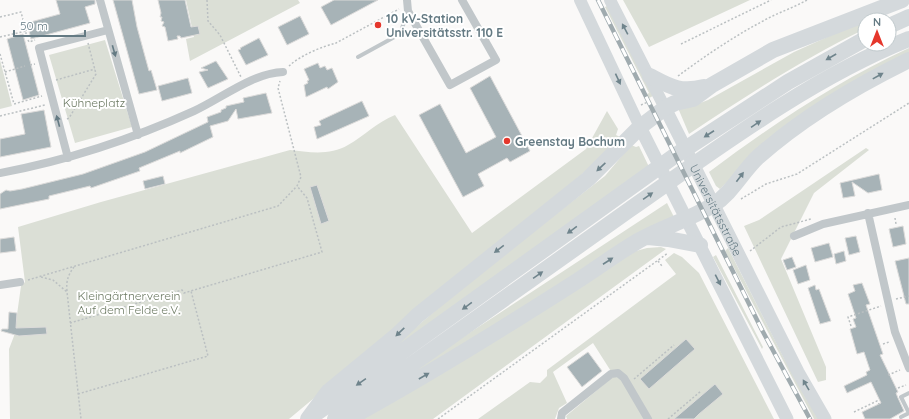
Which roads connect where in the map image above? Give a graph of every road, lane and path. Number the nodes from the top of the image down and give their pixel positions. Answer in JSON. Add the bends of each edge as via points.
{"nodes":[{"id":1,"x":100,"y":0,"type":"edge"},
{"id":2,"x":207,"y":0,"type":"edge"},
{"id":3,"x":462,"y":0,"type":"edge"},
{"id":4,"x":580,"y":0,"type":"edge"},
{"id":5,"x":610,"y":0,"type":"edge"},
{"id":6,"x":771,"y":0,"type":"edge"},
{"id":7,"x":807,"y":0,"type":"edge"},
{"id":8,"x":902,"y":0,"type":"edge"},
{"id":9,"x":407,"y":5,"type":"edge"},
{"id":10,"x":0,"y":17,"type":"edge"},
{"id":11,"x":909,"y":17,"type":"edge"},
{"id":12,"x":897,"y":22,"type":"edge"},
{"id":13,"x":108,"y":30,"type":"junction"},
{"id":14,"x":86,"y":36,"type":"junction"},
{"id":15,"x":0,"y":37,"type":"edge"},
{"id":16,"x":909,"y":39,"type":"edge"},
{"id":17,"x":857,"y":43,"type":"edge"},
{"id":18,"x":681,"y":44,"type":"dead end"},
{"id":19,"x":0,"y":54,"type":"edge"},
{"id":20,"x":358,"y":57,"type":"dead end"},
{"id":21,"x":909,"y":60,"type":"edge"},
{"id":22,"x":25,"y":66,"type":"dead end"},
{"id":23,"x":95,"y":69,"type":"junction"},
{"id":24,"x":5,"y":72,"type":"junction"},
{"id":25,"x":283,"y":72,"type":"junction"},
{"id":26,"x":650,"y":76,"type":"junction"},
{"id":27,"x":676,"y":77,"type":"dead end"},
{"id":28,"x":48,"y":82,"type":"junction"},
{"id":29,"x":246,"y":84,"type":"junction"},
{"id":30,"x":712,"y":85,"type":"junction"},
{"id":31,"x":51,"y":93,"type":"junction"},
{"id":32,"x":53,"y":103,"type":"junction"},
{"id":33,"x":909,"y":103,"type":"edge"},
{"id":34,"x":665,"y":108,"type":"junction"},
{"id":35,"x":0,"y":116,"type":"edge"},
{"id":36,"x":58,"y":121,"type":"junction"},
{"id":37,"x":640,"y":127,"type":"junction"},
{"id":38,"x":138,"y":135,"type":"junction"},
{"id":39,"x":68,"y":158,"type":"junction"},
{"id":40,"x":0,"y":173,"type":"edge"},
{"id":41,"x":297,"y":186,"type":"junction"},
{"id":42,"x":741,"y":199,"type":"dead end"},
{"id":43,"x":713,"y":205,"type":"junction"},
{"id":44,"x":909,"y":205,"type":"edge"},
{"id":45,"x":868,"y":213,"type":"junction"},
{"id":46,"x":894,"y":216,"type":"dead end"},
{"id":47,"x":813,"y":218,"type":"dead end"},
{"id":48,"x":688,"y":219,"type":"junction"},
{"id":49,"x":896,"y":224,"type":"dead end"},
{"id":50,"x":794,"y":236,"type":"dead end"},
{"id":51,"x":648,"y":237,"type":"junction"},
{"id":52,"x":700,"y":245,"type":"junction"},
{"id":53,"x":754,"y":249,"type":"dead end"},
{"id":54,"x":670,"y":252,"type":"dead end"},
{"id":55,"x":658,"y":261,"type":"junction"},
{"id":56,"x":662,"y":266,"type":"dead end"},
{"id":57,"x":74,"y":267,"type":"junction"},
{"id":58,"x":41,"y":277,"type":"junction"},
{"id":59,"x":20,"y":282,"type":"joint"},
{"id":60,"x":0,"y":285,"type":"edge"},
{"id":61,"x":190,"y":291,"type":"junction"},
{"id":62,"x":67,"y":292,"type":"junction"},
{"id":63,"x":909,"y":296,"type":"edge"},
{"id":64,"x":888,"y":302,"type":"junction"},
{"id":65,"x":70,"y":323,"type":"junction"},
{"id":66,"x":851,"y":326,"type":"dead end"},
{"id":67,"x":889,"y":342,"type":"dead end"},
{"id":68,"x":883,"y":344,"type":"dead end"},
{"id":69,"x":674,"y":345,"type":"dead end"},
{"id":70,"x":909,"y":368,"type":"edge"},
{"id":71,"x":900,"y":370,"type":"dead end"},
{"id":72,"x":888,"y":375,"type":"dead end"},
{"id":73,"x":628,"y":384,"type":"junction"},
{"id":74,"x":906,"y":385,"type":"dead end"},
{"id":75,"x":898,"y":388,"type":"dead end"},
{"id":76,"x":701,"y":391,"type":"dead end"},
{"id":77,"x":909,"y":393,"type":"edge"},
{"id":78,"x":78,"y":394,"type":"junction"},
{"id":79,"x":879,"y":404,"type":"dead end"},
{"id":80,"x":854,"y":412,"type":"dead end"},
{"id":81,"x":909,"y":413,"type":"edge"},
{"id":82,"x":901,"y":417,"type":"dead end"},
{"id":83,"x":81,"y":419,"type":"edge"},
{"id":84,"x":308,"y":419,"type":"edge"},
{"id":85,"x":335,"y":419,"type":"edge"},
{"id":86,"x":348,"y":419,"type":"edge"},
{"id":87,"x":438,"y":419,"type":"edge"},
{"id":88,"x":561,"y":419,"type":"edge"},
{"id":89,"x":648,"y":419,"type":"edge"},
{"id":90,"x":668,"y":419,"type":"edge"},
{"id":91,"x":788,"y":419,"type":"edge"},
{"id":92,"x":825,"y":419,"type":"edge"}],
"edges":[{"from":1,"to":13,"type":"street"},
{"from":2,"to":29,"type":"path","via":[[208,21],[220,35]]},
{"from":3,"to":9,"type":"street","via":[[496,60],[450,86]]},
{"from":4,"to":37,"type":"main road","one_way":true},
{"from":26,"to":5,"type":"main road","name":"Universitätsstraße","one_way":true},
{"from":6,"to":18,"type":"path"},
{"from":7,"to":27,"type":"path","via":[[737,35]]},
{"from":8,"to":30,"type":"highway","via":[[773,50]]},
{"from":9,"to":20,"type":"lane","via":[[400,34]]},
{"from":9,"to":25,"type":"path","via":[[294,62]]},
{"from":10,"to":15,"type":"path","via":[[21,12],[26,33]]},
{"from":11,"to":12,"type":"highway"},
{"from":13,"to":14,"type":"street"},
{"from":13,"to":38,"type":"street","one_way":true},
{"from":14,"to":23,"type":"path"},
{"from":14,"to":28,"type":"street","via":[[39,48]]},
{"from":85,"to":16,"type":"highway","one_way":true,"via":[[681,173],[773,112],[853,66]]},
{"from":17,"to":84,"type":"highway","one_way":true,"via":[[788,82],[673,157]]},
{"from":19,"to":24,"type":"path"},
{"from":43,"to":21,"type":"highway","one_way":true,"via":[[725,196],[758,157],[797,126],[850,92]]},
{"from":22,"to":24,"type":"path"},
{"from":23,"to":28,"type":"path"},
{"from":23,"to":36,"type":"path","via":[[96,74],[69,118]]},
{"from":24,"to":31,"type":"path","via":[[14,104]]},
{"from":25,"to":29,"type":"street","via":[[269,72]]},
{"from":25,"to":41,"type":"path","via":[[278,88],[302,177]]},
{"from":26,"to":30,"type":"highway","via":[[671,87],[684,90]]},
{"from":26,"to":34,"type":"main road","name":"Universitätsstraße"},
{"from":28,"to":31,"type":"street"},
{"from":29,"to":38,"type":"street","via":[[199,109]]},
{"from":30,"to":34,"type":"highway","via":[[693,99]]},
{"from":31,"to":32,"type":"street"},
{"from":32,"to":35,"type":"path"},
{"from":36,"to":32,"type":"street","one_way":true},
{"from":33,"to":42,"type":"path","via":[[797,174],[766,184]]},
{"from":34,"to":37,"type":"highway"},
{"from":34,"to":43,"type":"main road","name":"Universitätsstraße"},
{"from":36,"to":39,"type":"street"},
{"from":37,"to":48,"type":"main road"},
{"from":37,"to":84,"type":"highway","one_way":true,"via":[[600,169],[443,293],[328,392]]},
{"from":38,"to":39,"type":"street"},
{"from":39,"to":40,"type":"street"},
{"from":41,"to":57,"type":"path","via":[[278,206]]},
{"from":41,"to":61,"type":"path","via":[[307,198],[322,252]]},
{"from":43,"to":48,"type":"highway"},
{"from":92,"to":43,"type":"main road","name":"Universitätsstraße","one_way":true,"via":[[798,372]]},
{"from":44,"to":45,"type":"street"},
{"from":45,"to":50,"type":"street","via":[[823,224]]},
{"from":45,"to":64,"type":"street"},
{"from":46,"to":49,"type":"path"},
{"from":47,"to":53,"type":"path","via":[[781,227]]},
{"from":48,"to":51,"type":"highway"},
{"from":48,"to":52,"type":"main road"},
{"from":51,"to":52,"type":"highway","via":[[668,238]]},
{"from":86,"to":51,"type":"highway","one_way":true,"via":[[441,366]]},
{"from":52,"to":91,"type":"main road","one_way":true},
{"from":54,"to":55,"type":"path"},
{"from":55,"to":56,"type":"path"},
{"from":55,"to":87,"type":"path"},
{"from":57,"to":58,"type":"path"},
{"from":57,"to":62,"type":"path","via":[[69,273]]},
{"from":58,"to":59,"type":"path"},
{"from":58,"to":62,"type":"path","via":[[52,280]]},
{"from":59,"to":60,"type":"street"},
{"from":61,"to":65,"type":"path","via":[[184,293],[182,290]]},
{"from":61,"to":78,"type":"path","via":[[208,356]]},
{"from":62,"to":65,"type":"path"},
{"from":63,"to":64,"type":"path"},
{"from":64,"to":66,"type":"path","via":[[848,318]]},
{"from":64,"to":70,"type":"street","via":[[895,332]]},
{"from":65,"to":78,"type":"path"},
{"from":67,"to":68,"type":"path"},
{"from":69,"to":73,"type":"path"},
{"from":71,"to":72,"type":"path"},
{"from":73,"to":88,"type":"street","via":[[618,373],[612,374],[562,413]]},
{"from":73,"to":89,"type":"street"},
{"from":74,"to":75,"type":"path"},
{"from":76,"to":90,"type":"path"},
{"from":77,"to":81,"type":"lane","via":[[902,397]]},
{"from":78,"to":83,"type":"path"},
{"from":79,"to":80,"type":"path","via":[[877,401]]},
{"from":81,"to":82,"type":"lane"}]}
